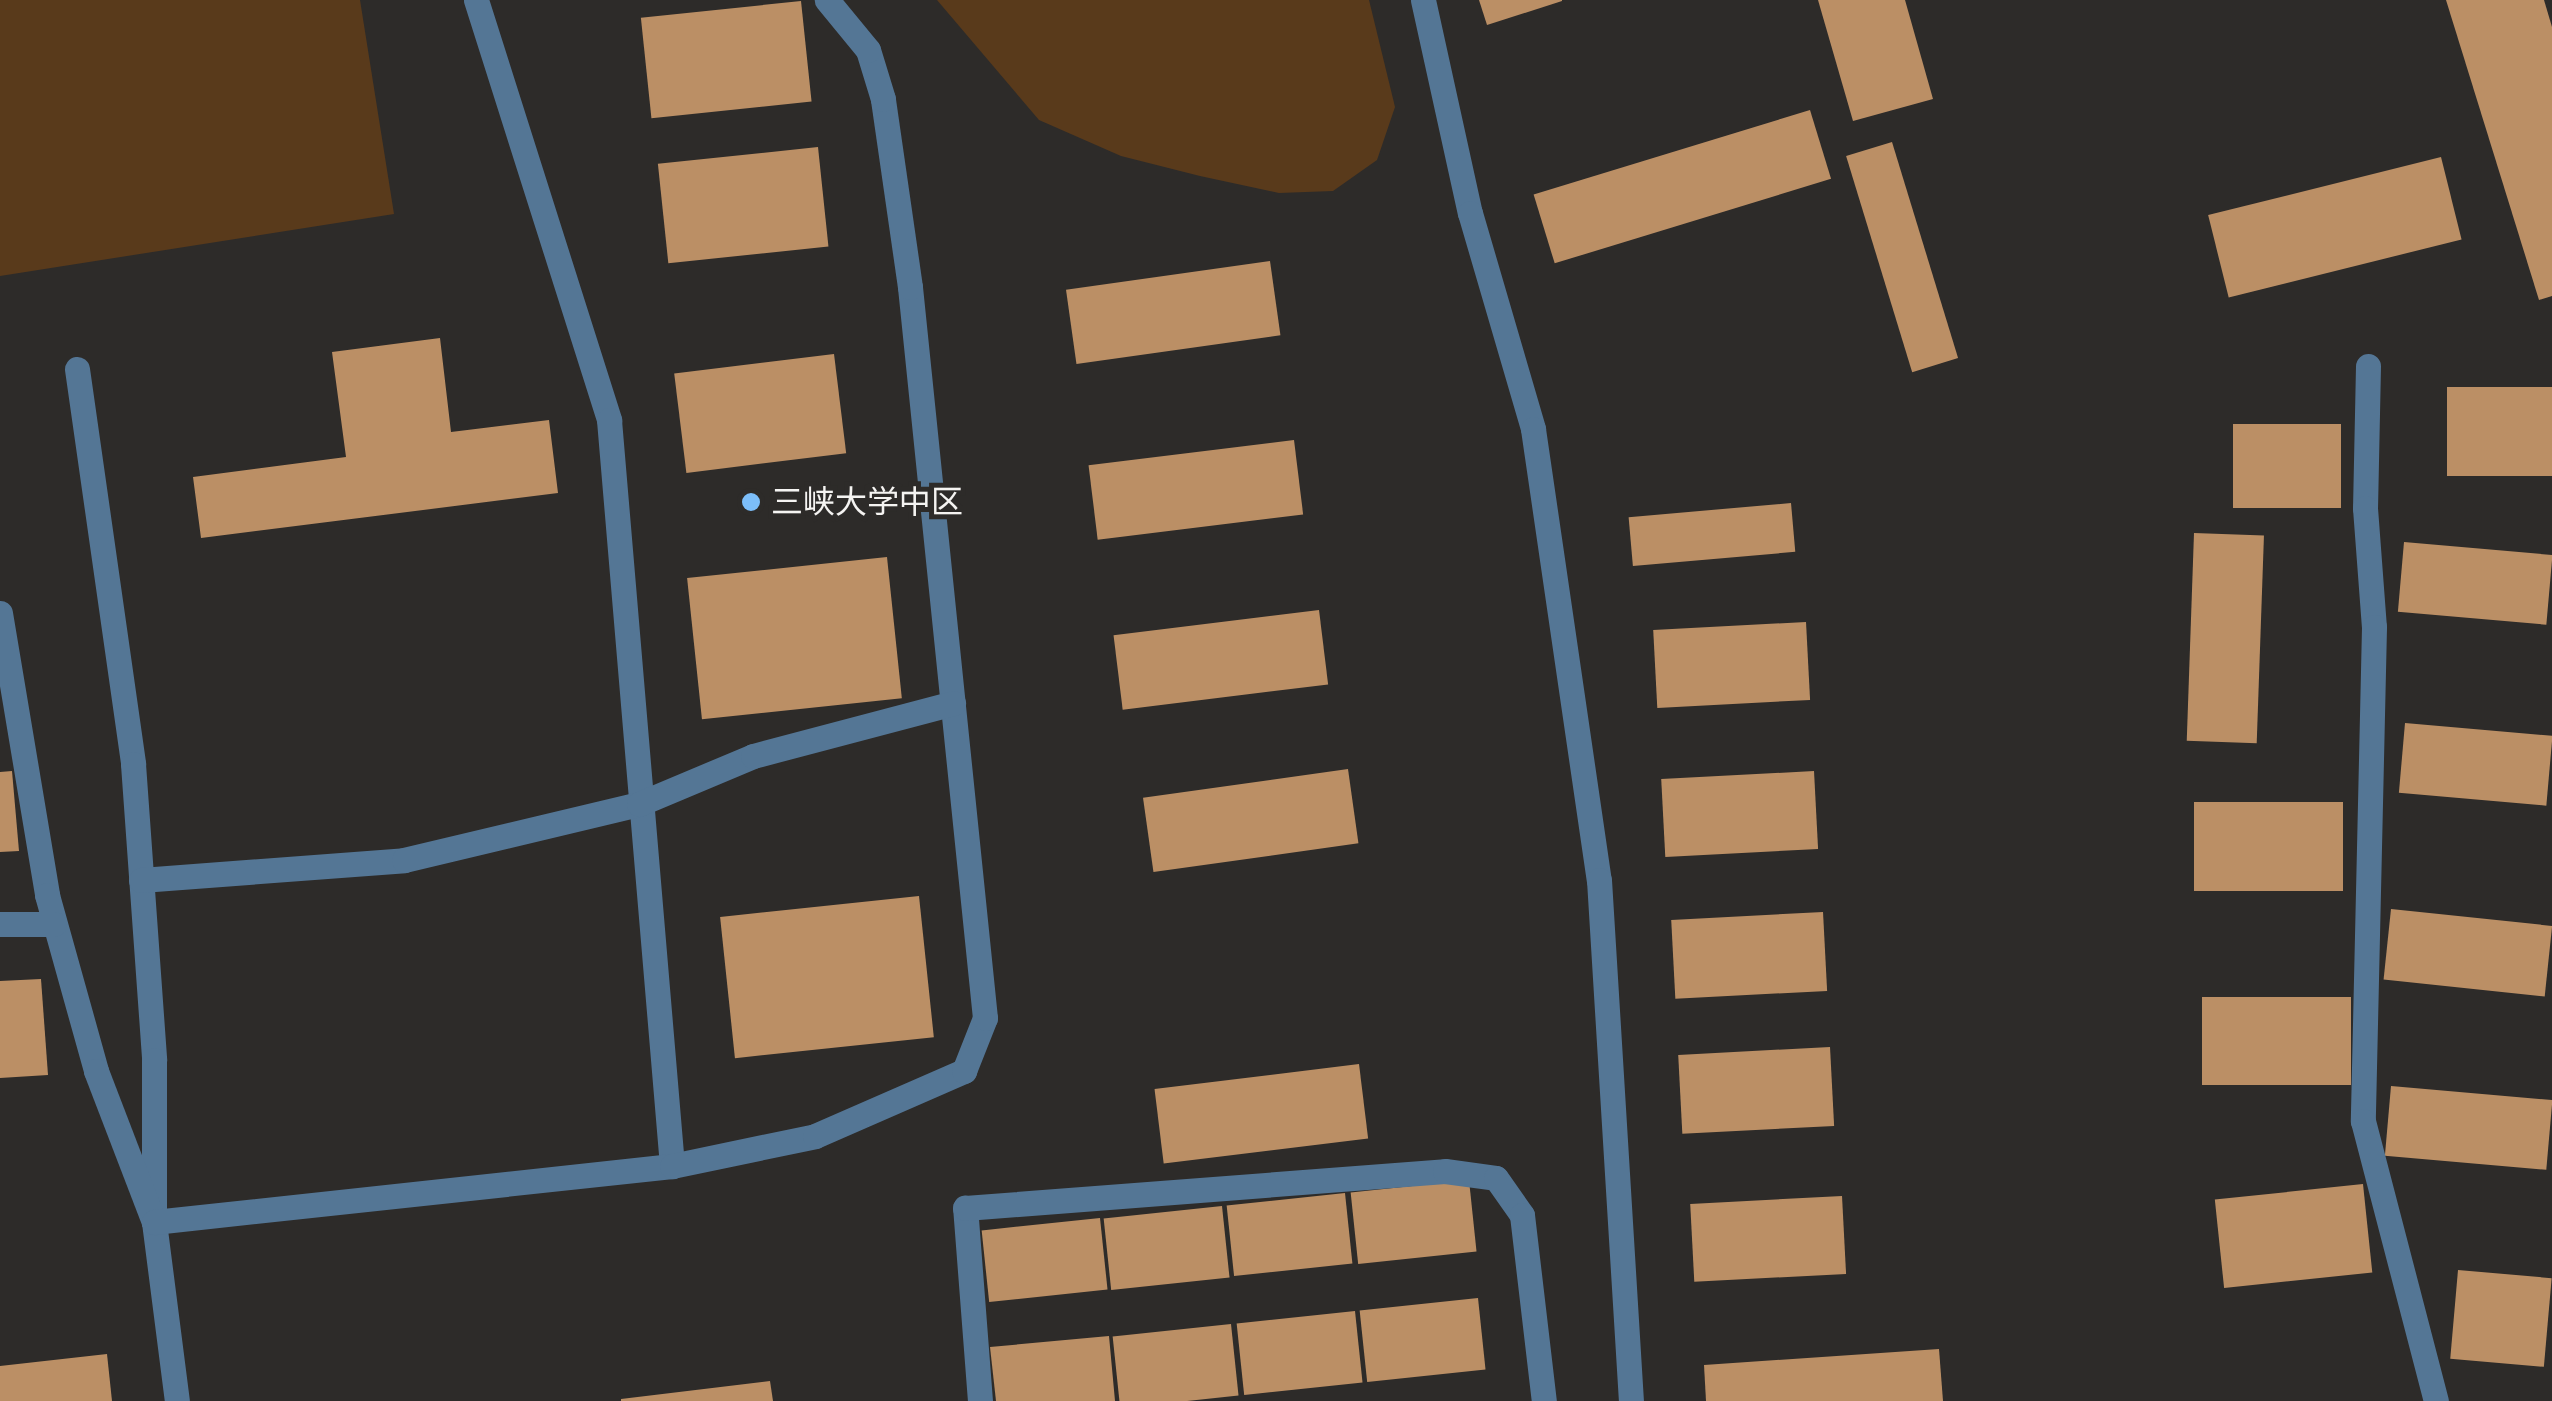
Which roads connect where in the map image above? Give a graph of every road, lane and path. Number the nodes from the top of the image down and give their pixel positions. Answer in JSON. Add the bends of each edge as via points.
{"nodes":[{"id":1,"x":476,"y":0,"type":"edge"},
{"id":2,"x":827,"y":0,"type":"edge"},
{"id":3,"x":1423,"y":0,"type":"edge"},
{"id":4,"x":2368,"y":366,"type":"dead end"},
{"id":5,"x":78,"y":369,"type":"dead end"},
{"id":6,"x":0,"y":613,"type":"edge"},
{"id":7,"x":953,"y":704,"type":"junction"},
{"id":8,"x":639,"y":804,"type":"junction"},
{"id":9,"x":141,"y":880,"type":"junction"},
{"id":10,"x":0,"y":924,"type":"edge"},
{"id":11,"x":54,"y":924,"type":"junction"},
{"id":12,"x":672,"y":1166,"type":"junction"},
{"id":13,"x":154,"y":1222,"type":"junction"},
{"id":14,"x":177,"y":1401,"type":"edge"},
{"id":15,"x":980,"y":1401,"type":"edge"},
{"id":16,"x":1544,"y":1401,"type":"edge"},
{"id":17,"x":1631,"y":1401,"type":"edge"},
{"id":18,"x":2436,"y":1401,"type":"edge"}],
"edges":[{"from":1,"to":8,"type":"street","via":[[609,420]]},
{"from":2,"to":7,"type":"street","via":[[868,50],[883,99]]},
{"from":3,"to":17,"type":"street","via":[[1470,214],[1533,429],[1600,880]]},
{"from":4,"to":18,"type":"street","via":[[2365,508],[2374,627],[2363,1120]]},
{"from":5,"to":9,"type":"street","via":[[133,764]]},
{"from":6,"to":11,"type":"street"},
{"from":7,"to":8,"type":"street","via":[[753,756]]},
{"from":7,"to":12,"type":"street","via":[[985,1018],[964,1071],[815,1136]]},
{"from":8,"to":9,"type":"street","via":[[404,860]]},
{"from":8,"to":12,"type":"street"},
{"from":9,"to":13,"type":"street","via":[[154,1060]]},
{"from":10,"to":11,"type":"street"},
{"from":11,"to":13,"type":"street","via":[[96,1071]]},
{"from":12,"to":13,"type":"street"},
{"from":13,"to":14,"type":"street"},
{"from":15,"to":16,"type":"street","via":[[966,1208],[1445,1171],[1496,1178],[1522,1215]]}]}
